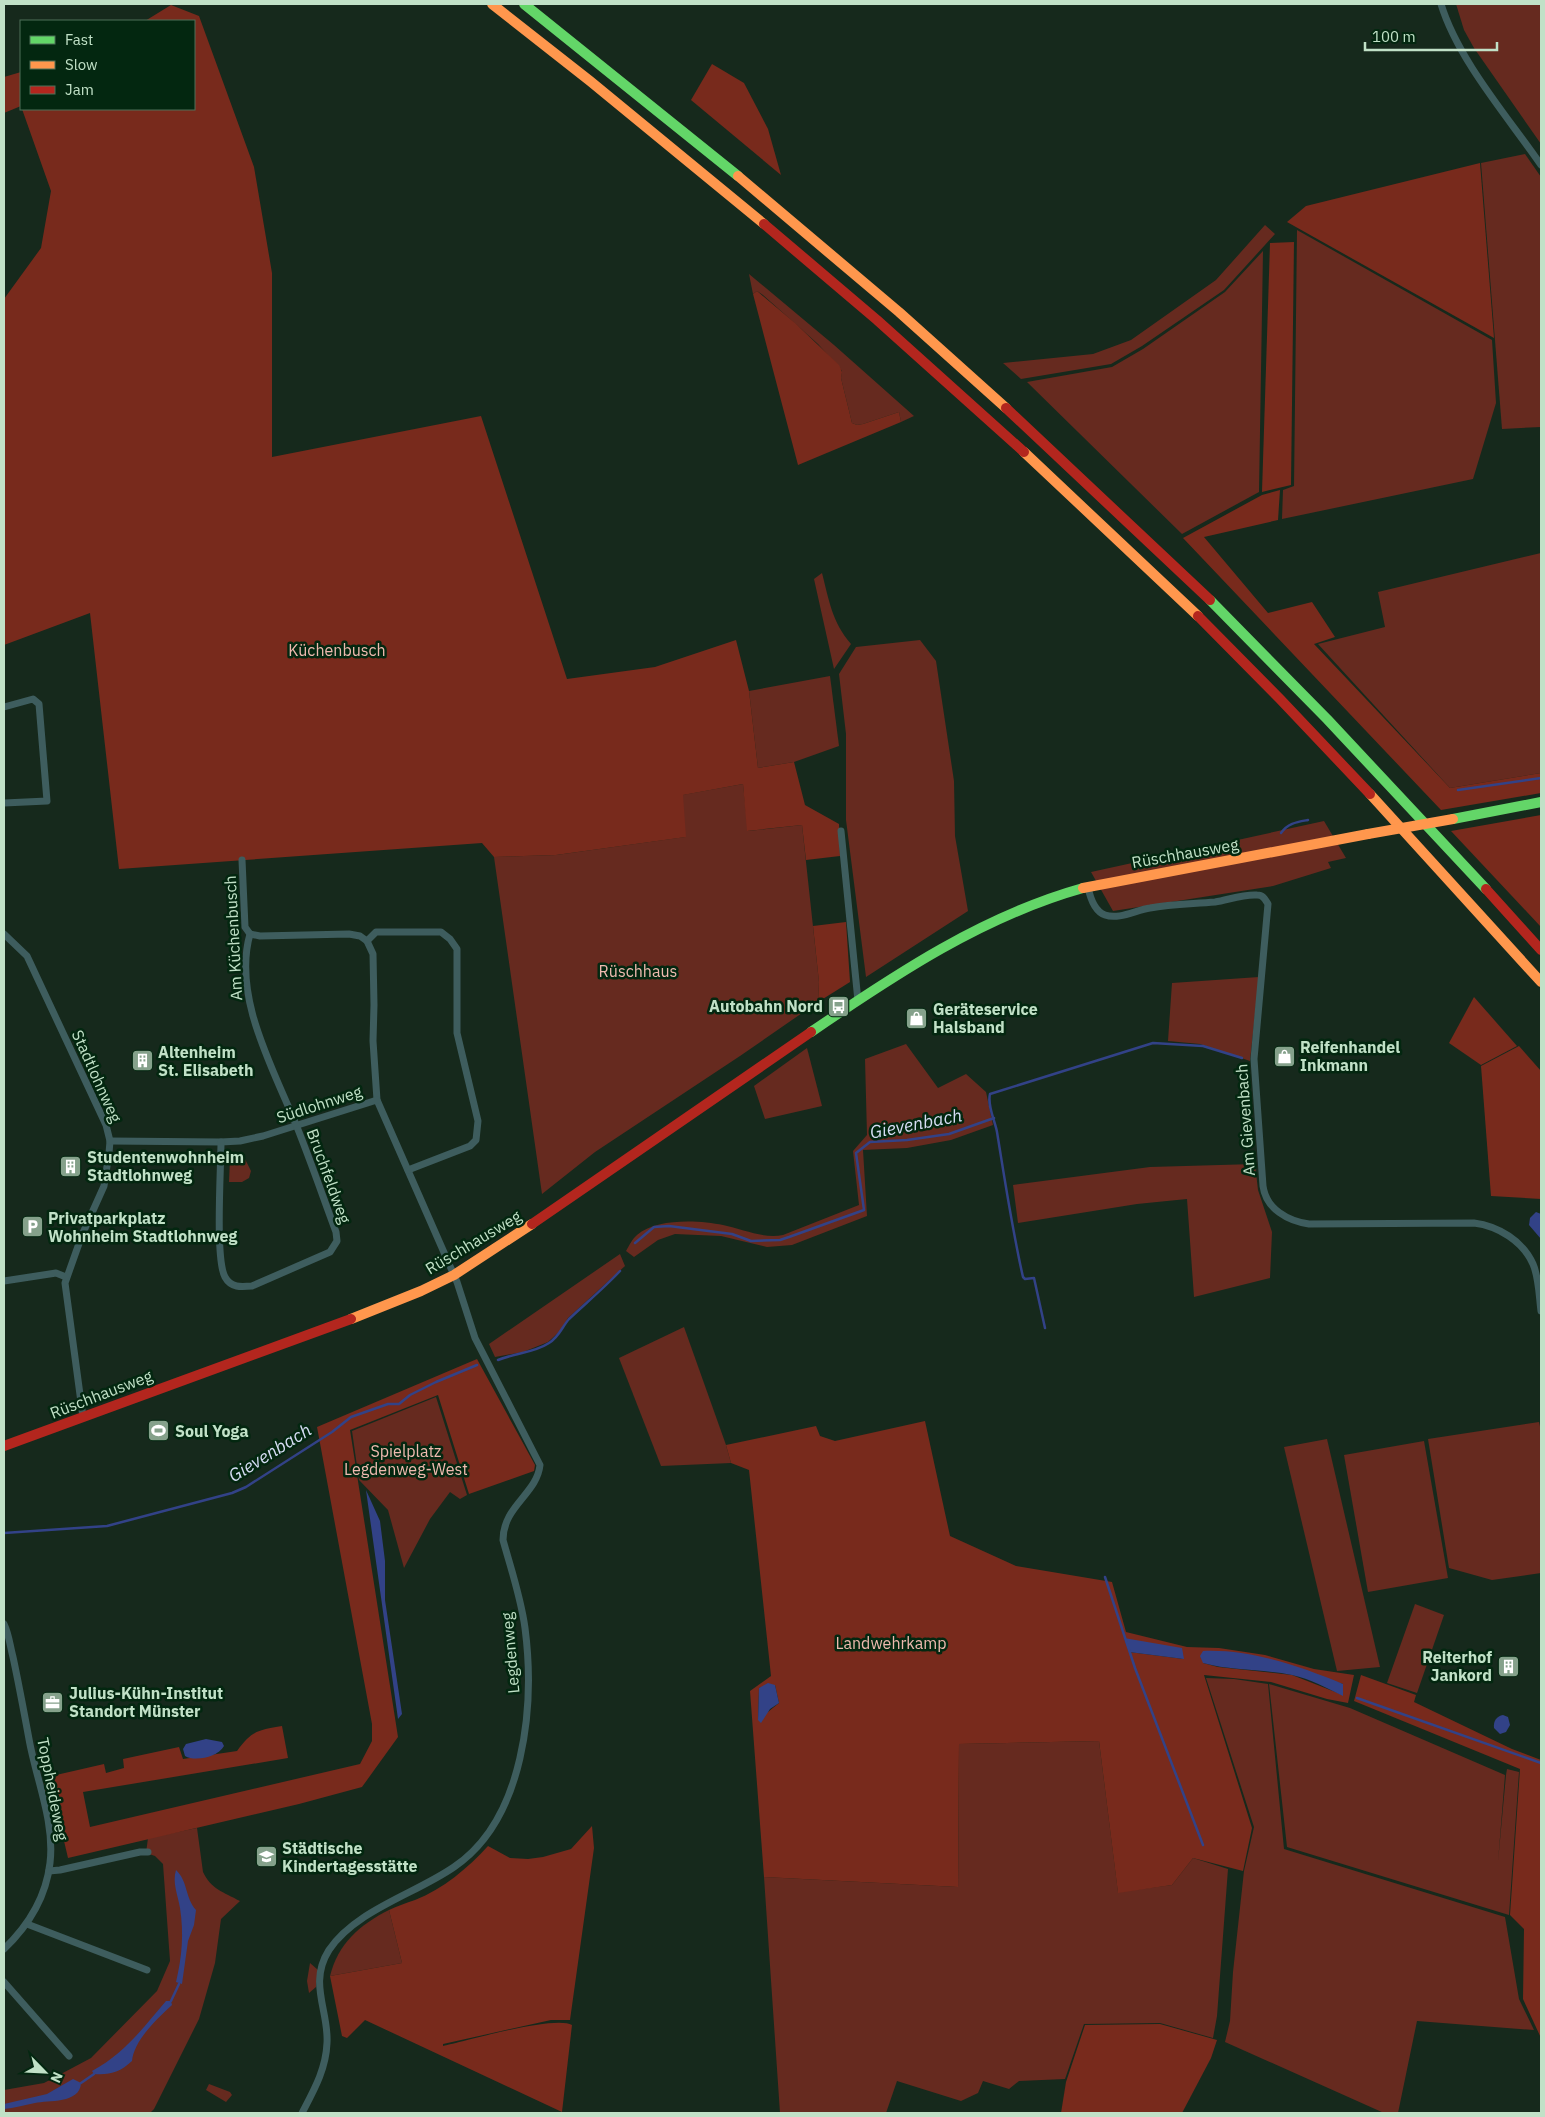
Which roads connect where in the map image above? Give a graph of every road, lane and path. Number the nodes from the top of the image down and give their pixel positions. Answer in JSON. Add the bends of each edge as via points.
{"nodes":[{"id":1,"x":492,"y":4,"type":"edge"},
{"id":2,"x":524,"y":4,"type":"edge"},
{"id":3,"x":1440,"y":4,"type":"edge"},
{"id":4,"x":1541,"y":166,"type":"edge"},
{"id":5,"x":4,"y":707,"type":"edge"},
{"id":6,"x":1541,"y":802,"type":"edge"},
{"id":7,"x":4,"y":803,"type":"edge"},
{"id":8,"x":842,"y":831,"type":"dead end"},
{"id":9,"x":242,"y":860,"type":"dead end"},
{"id":10,"x":1088,"y":887,"type":"junction"},
{"id":11,"x":4,"y":934,"type":"edge"},
{"id":12,"x":250,"y":934,"type":"junction"},
{"id":13,"x":367,"y":941,"type":"junction"},
{"id":14,"x":1541,"y":950,"type":"edge"},
{"id":15,"x":1541,"y":982,"type":"edge"},
{"id":16,"x":858,"y":1001,"type":"junction"},
{"id":17,"x":377,"y":1100,"type":"junction"},
{"id":18,"x":296,"y":1125,"type":"junction"},
{"id":19,"x":110,"y":1141,"type":"junction"},
{"id":20,"x":221,"y":1142,"type":"junction"},
{"id":21,"x":408,"y":1170,"type":"junction"},
{"id":22,"x":454,"y":1275,"type":"junction"},
{"id":23,"x":66,"y":1277,"type":"junction"},
{"id":24,"x":4,"y":1281,"type":"edge"},
{"id":25,"x":1541,"y":1311,"type":"edge"},
{"id":26,"x":83,"y":1417,"type":"junction"},
{"id":27,"x":4,"y":1446,"type":"edge"},
{"id":28,"x":4,"y":1624,"type":"edge"},
{"id":29,"x":148,"y":1852,"type":"dead end"},
{"id":30,"x":49,"y":1871,"type":"junction"},
{"id":31,"x":27,"y":1924,"type":"junction"},
{"id":32,"x":4,"y":1949,"type":"edge"},
{"id":33,"x":147,"y":1970,"type":"dead end"},
{"id":34,"x":4,"y":1982,"type":"edge"},
{"id":35,"x":69,"y":2056,"type":"dead end"},
{"id":36,"x":302,"y":2113,"type":"edge"}],
"edges":[{"from":1,"to":15,"type":"main road","via":[[785,239],[997,426],[1312,731]]},
{"from":2,"to":14,"type":"main road","via":[[676,123],[797,224],[1010,411],[1254,644],[1396,789]]},
{"from":3,"to":4,"type":"street","via":[[1454,38]]},
{"from":5,"to":7,"type":"street","via":[[33,699],[39,704],[47,801]]},
{"from":6,"to":10,"type":"main road","name":"Rüschhausweg","bridge":true},
{"from":8,"to":16,"type":"street"},
{"from":9,"to":12,"type":"street","name":"Am Küchenbusch","via":[[245,927]]},
{"from":10,"to":16,"type":"main road","name":"Rüschhausweg","via":[[1048,898],[977,928]]},
{"from":10,"to":25,"type":"street","name":"Am Gievenbach","via":[[1095,907],[1107,916],[1258,895],[1264,898],[1268,904],[1254,1059],[1264,1196],[1277,1211],[1298,1222],[1474,1223],[1497,1228],[1514,1241],[1533,1264]]},
{"from":11,"to":19,"type":"street","name":"Stadtlohnweg","via":[[27,956],[106,1125]]},
{"from":12,"to":13,"type":"street","via":[[349,934]]},
{"from":12,"to":18,"type":"street","name":"Am Küchenbusch","via":[[246,953],[248,1000]]},
{"from":13,"to":17,"type":"street","via":[[373,954],[372,1041]]},
{"from":13,"to":21,"type":"street","via":[[376,932],[441,932],[457,949],[457,1033],[478,1121],[476,1140],[470,1146]]},
{"from":16,"to":22,"type":"main road","name":"Rüschhausweg"},
{"from":17,"to":18,"type":"street","name":"Südlohnweg"},
{"from":17,"to":21,"type":"street","name":"Südlohnweg"},
{"from":18,"to":20,"type":"street","name":"Südlohnweg","via":[[263,1136]]},
{"from":18,"to":20,"type":"street","name":"Bruchfeldweg","via":[[337,1241],[330,1252],[252,1286],[231,1285],[221,1265]]},
{"from":19,"to":20,"type":"street","name":"Südlohnweg"},
{"from":19,"to":23,"type":"street","name":"Stadtlohnweg","via":[[104,1186]]},
{"from":21,"to":22,"type":"street","name":"Südlohnweg"},
{"from":22,"to":26,"type":"main road","name":"Rüschhausweg","via":[[368,1313]]},
{"from":22,"to":36,"type":"street","name":"Legdenweg","via":[[482,1354],[540,1465],[535,1480],[508,1516],[503,1532],[525,1627],[528,1664],[526,1720],[516,1776],[500,1814],[475,1849],[426,1885],[364,1917],[333,1946],[322,1969],[320,1999],[327,2040],[326,2057]]},
{"from":23,"to":24,"type":"street","via":[[56,1273]]},
{"from":23,"to":26,"type":"street","name":"Stadtlohnweg"},
{"from":26,"to":27,"type":"main road","name":"Rüschhausweg"},
{"from":28,"to":30,"type":"street","name":"Toppheideweg","via":[[49,1828]]},
{"from":29,"to":30,"type":"street"},
{"from":30,"to":31,"type":"street","name":"Toppheideweg"},
{"from":31,"to":32,"type":"street","name":"Toppheideweg"},
{"from":31,"to":33,"type":"street"},
{"from":34,"to":35,"type":"street"}]}
